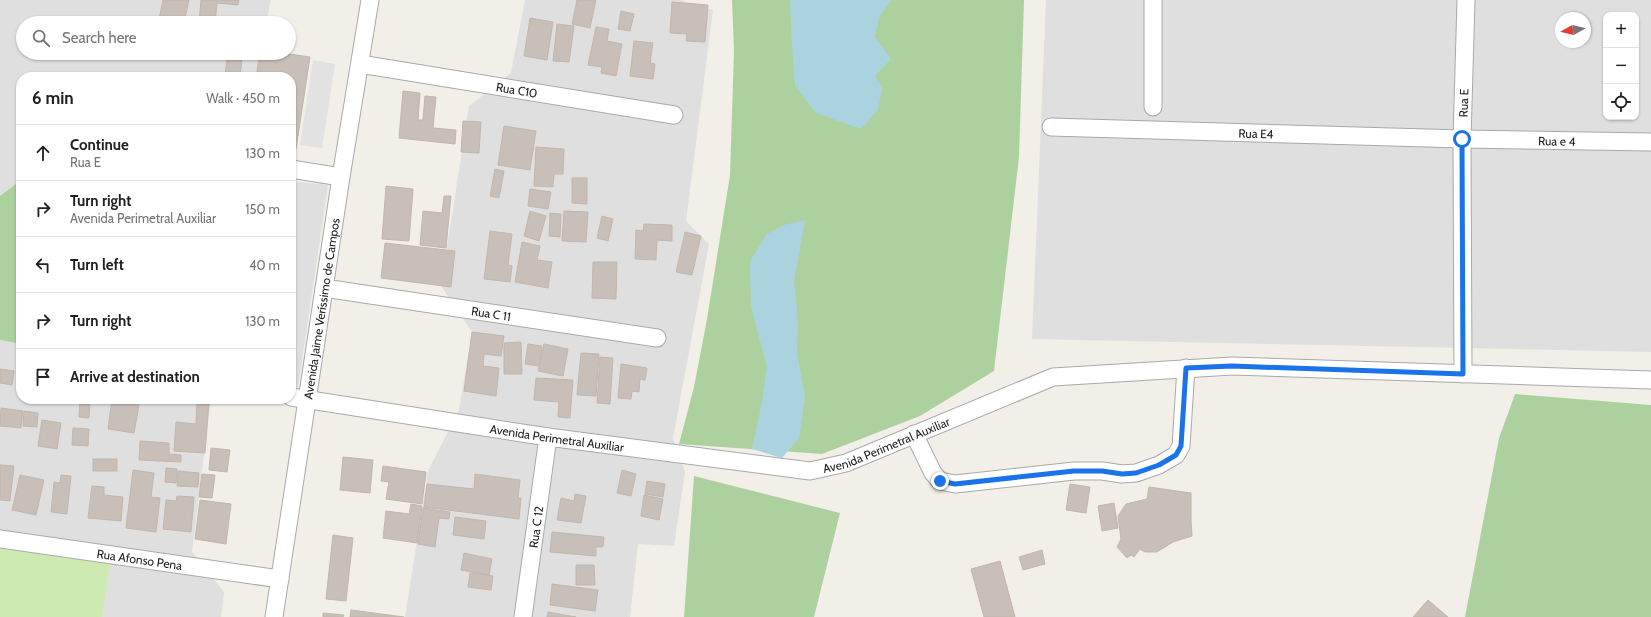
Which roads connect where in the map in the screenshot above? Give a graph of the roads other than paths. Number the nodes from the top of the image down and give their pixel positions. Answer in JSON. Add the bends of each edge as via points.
{"nodes":[{"id":1,"x":370,"y":0,"type":"edge"},
{"id":2,"x":1154,"y":0,"type":"edge"},
{"id":3,"x":1466,"y":0,"type":"edge"},
{"id":4,"x":360,"y":64,"type":"junction"},
{"id":5,"x":1153,"y":107,"type":"dead end"},
{"id":6,"x":674,"y":115,"type":"dead end"},
{"id":7,"x":1051,"y":127,"type":"dead end"},
{"id":8,"x":1462,"y":139,"type":"junction"},
{"id":9,"x":1651,"y":142,"type":"edge"},
{"id":10,"x":296,"y":170,"type":"edge"},
{"id":11,"x":341,"y":177,"type":"junction"},
{"id":12,"x":324,"y":288,"type":"junction"},
{"id":13,"x":657,"y":338,"type":"dead end"},
{"id":14,"x":1186,"y":368,"type":"junction"},
{"id":15,"x":1463,"y":374,"type":"junction"},
{"id":16,"x":1651,"y":380,"type":"edge"},
{"id":17,"x":298,"y":398,"type":"edge"},
{"id":18,"x":914,"y":434,"type":"junction"},
{"id":19,"x":548,"y":438,"type":"junction"},
{"id":20,"x":0,"y":539,"type":"edge"},
{"id":21,"x":280,"y":579,"type":"junction"},
{"id":22,"x":274,"y":617,"type":"edge"},
{"id":23,"x":523,"y":617,"type":"edge"}],
"edges":[{"from":1,"to":4,"type":"street","name":"Avenida Jaime Veríssimo de Campos"},
{"from":2,"to":5,"type":"street"},
{"from":3,"to":8,"type":"street","name":"Rua E"},
{"from":4,"to":6,"type":"street","name":"Rua C10"},
{"from":4,"to":11,"type":"street","name":"Avenida Jaime Veríssimo de Campos"},
{"from":7,"to":8,"type":"street","name":"Rua E4"},
{"from":8,"to":9,"type":"street","name":"Rua e 4"},
{"from":8,"to":15,"type":"street","name":"Rua E"},
{"from":10,"to":11,"type":"street"},
{"from":11,"to":12,"type":"street","name":"Avenida Jaime Veríssimo de Campos"},
{"from":12,"to":13,"type":"street","name":"Rua C 11"},
{"from":12,"to":17,"type":"street","name":"Avenida Jaime Veríssimo de Campos"},
{"from":14,"to":15,"type":"street","name":"Avenida Perimetral Auxiliar","via":[[1232,366]]},
{"from":14,"to":18,"type":"street","name":"Avenida Perimetral Auxiliar","via":[[1053,377]]},
{"from":14,"to":18,"type":"street","via":[[1181,446],[1176,455],[1159,465],[1136,473],[1074,471],[955,484],[940,481],[933,473]]},
{"from":15,"to":16,"type":"street","name":"Avenida Perimetral Auxiliar"},
{"from":17,"to":19,"type":"street","name":"Avenida Perimetral Auxiliar"},
{"from":17,"to":21,"type":"street","name":"Avenida Jaime Veríssimo de Campos"},
{"from":18,"to":19,"type":"street","name":"Avenida Perimetral Auxiliar","via":[[846,463],[810,471]]},
{"from":19,"to":23,"type":"street","name":"Rua C 12"},
{"from":20,"to":21,"type":"street","name":"Rua Afonso Pena"},
{"from":21,"to":22,"type":"street","name":"Avenida Jaime Veríssimo de Campos"}]}
